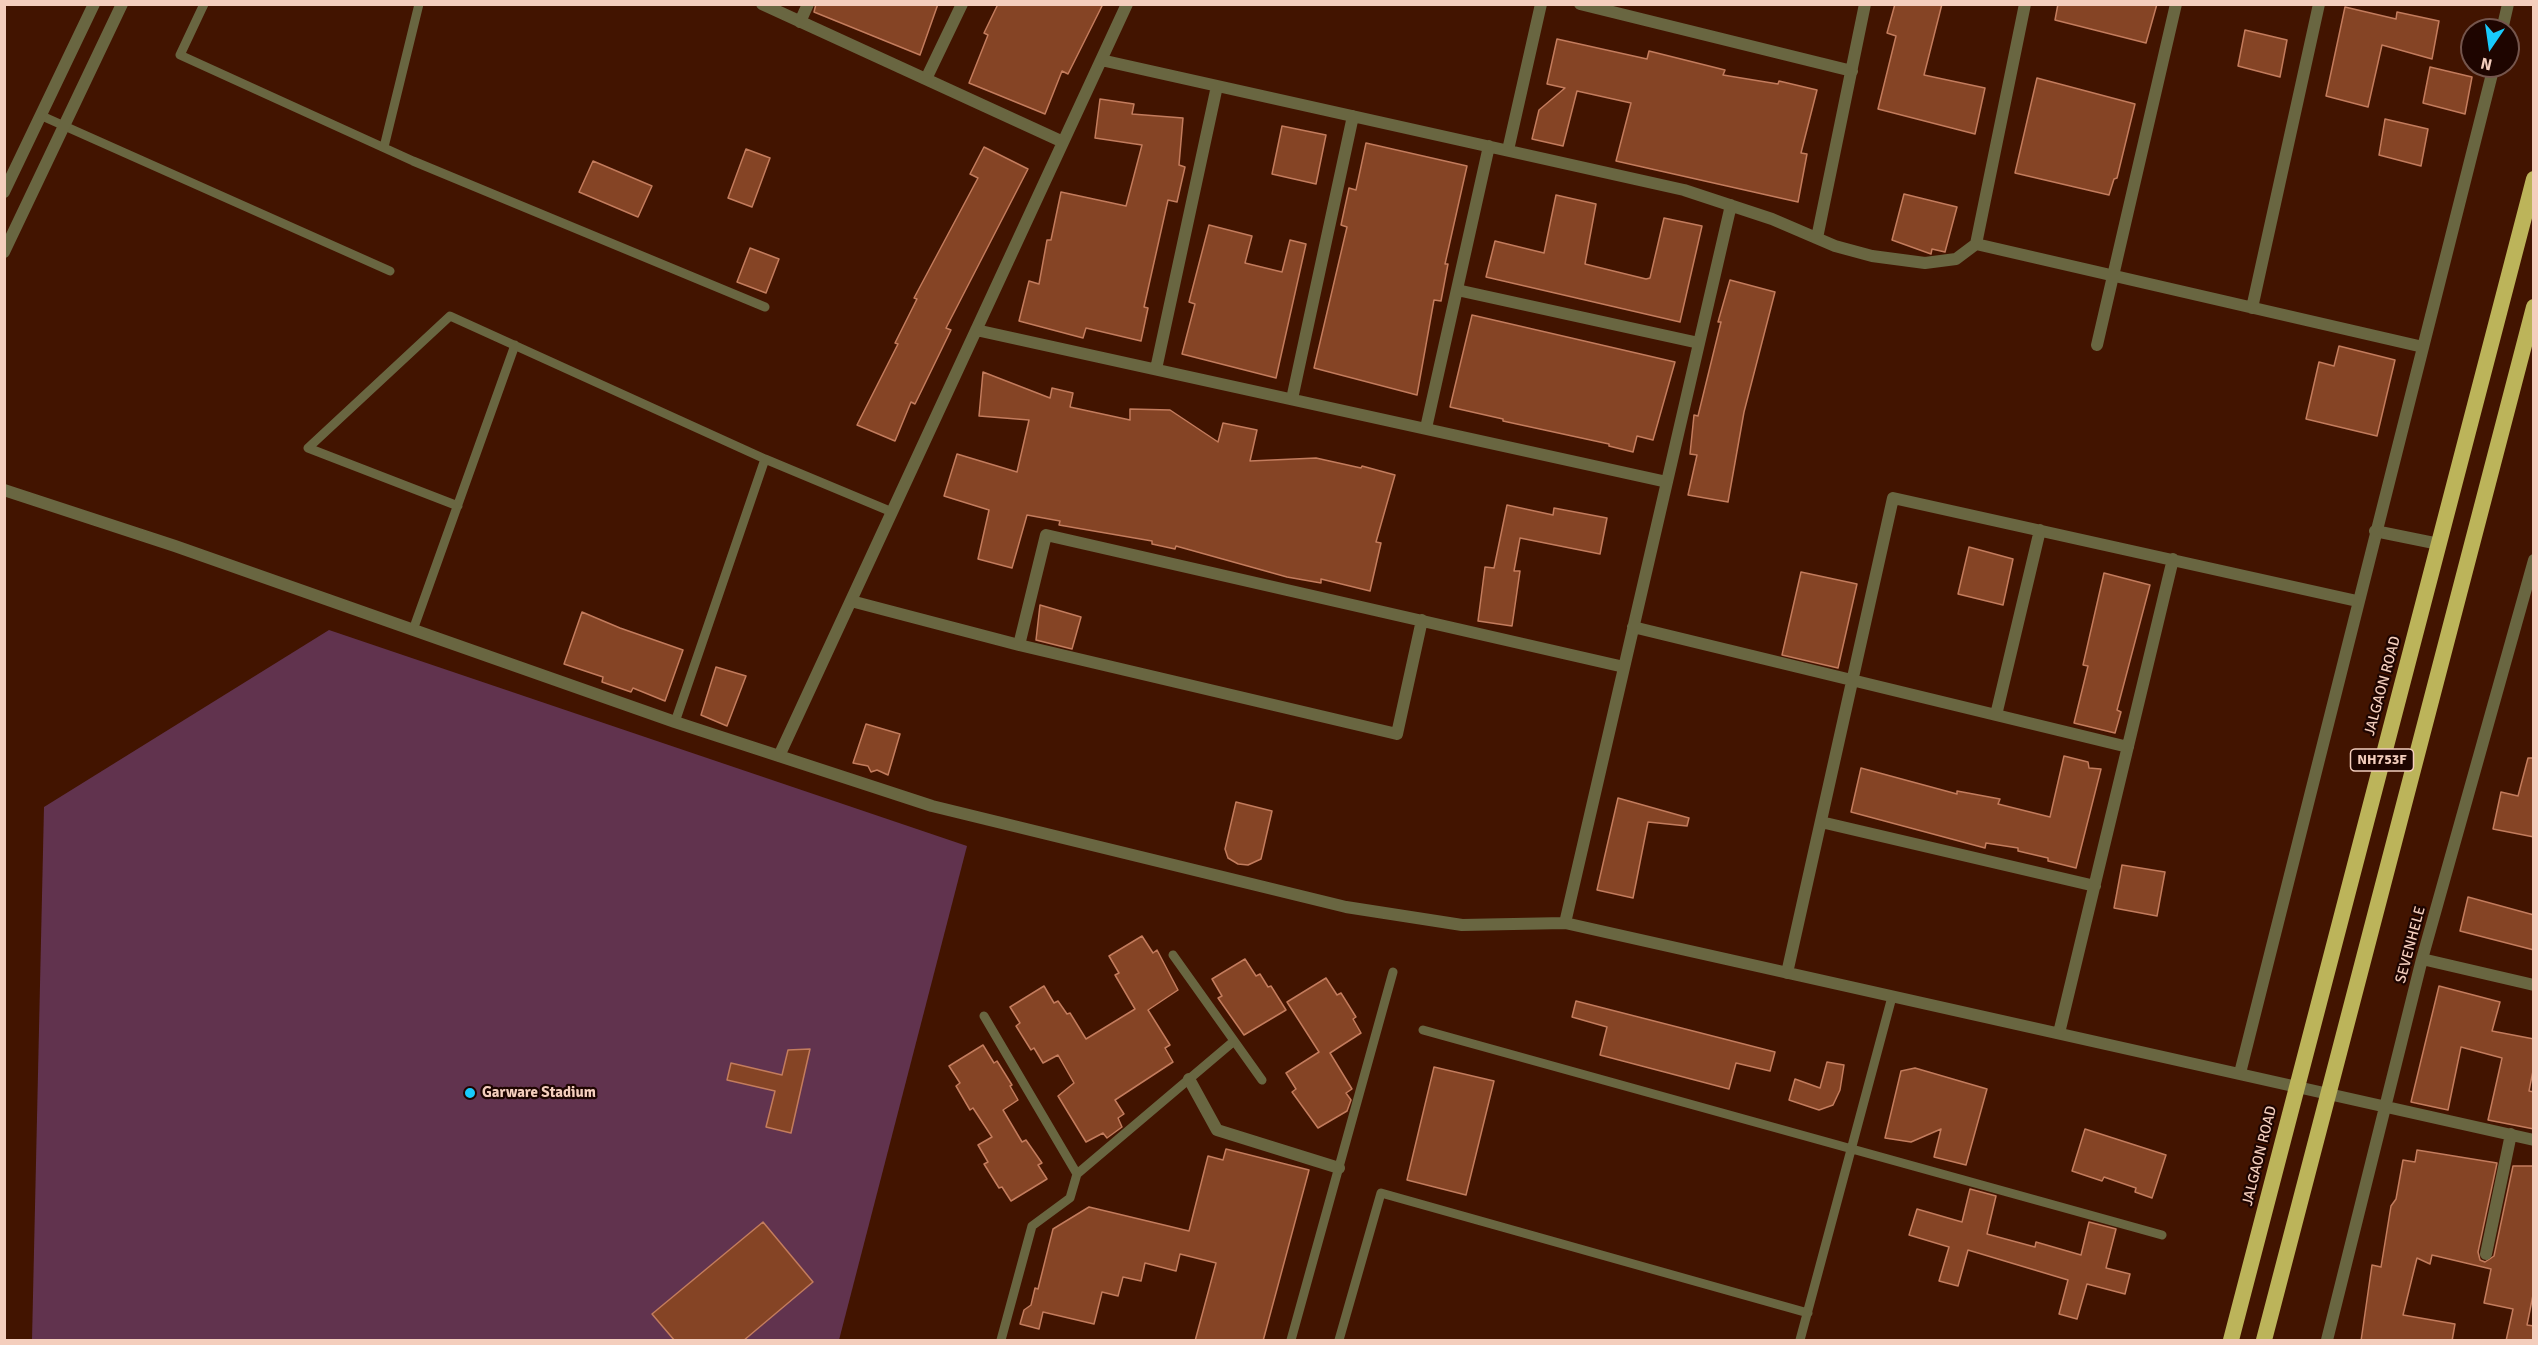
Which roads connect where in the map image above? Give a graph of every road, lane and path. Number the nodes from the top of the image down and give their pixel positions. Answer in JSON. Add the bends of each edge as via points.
{"nodes":[{"id":1,"x":94,"y":4,"type":"edge"},
{"id":2,"x":122,"y":4,"type":"edge"},
{"id":3,"x":204,"y":4,"type":"edge"},
{"id":4,"x":419,"y":4,"type":"edge"},
{"id":5,"x":762,"y":4,"type":"edge"},
{"id":6,"x":808,"y":4,"type":"edge"},
{"id":7,"x":962,"y":4,"type":"edge"},
{"id":8,"x":1127,"y":4,"type":"edge"},
{"id":9,"x":1541,"y":4,"type":"edge"},
{"id":10,"x":1580,"y":4,"type":"edge"},
{"id":11,"x":1865,"y":4,"type":"edge"},
{"id":12,"x":2025,"y":4,"type":"edge"},
{"id":13,"x":2176,"y":4,"type":"edge"},
{"id":14,"x":2319,"y":4,"type":"edge"},
{"id":15,"x":800,"y":22,"type":"junction"},
{"id":16,"x":1101,"y":60,"type":"junction"},
{"id":17,"x":1852,"y":71,"type":"junction"},
{"id":18,"x":2491,"y":78,"type":"edge"},
{"id":19,"x":926,"y":79,"type":"junction"},
{"id":20,"x":1217,"y":86,"type":"junction"},
{"id":21,"x":42,"y":116,"type":"junction"},
{"id":22,"x":1353,"y":116,"type":"junction"},
{"id":23,"x":64,"y":127,"type":"junction"},
{"id":24,"x":1063,"y":142,"type":"junction"},
{"id":25,"x":384,"y":147,"type":"junction"},
{"id":26,"x":1489,"y":147,"type":"junction"},
{"id":27,"x":1508,"y":150,"type":"junction"},
{"id":28,"x":2534,"y":179,"type":"edge"},
{"id":29,"x":4,"y":192,"type":"edge"},
{"id":30,"x":1731,"y":205,"type":"junction"},
{"id":31,"x":1817,"y":238,"type":"junction"},
{"id":32,"x":1976,"y":244,"type":"junction"},
{"id":33,"x":4,"y":252,"type":"edge"},
{"id":34,"x":390,"y":271,"type":"dead end"},
{"id":35,"x":2112,"y":275,"type":"junction"},
{"id":36,"x":1457,"y":290,"type":"junction"},
{"id":37,"x":2534,"y":306,"type":"edge"},
{"id":38,"x":765,"y":307,"type":"dead end"},
{"id":39,"x":2252,"y":308,"type":"junction"},
{"id":40,"x":976,"y":330,"type":"junction"},
{"id":41,"x":1699,"y":343,"type":"junction"},
{"id":42,"x":514,"y":345,"type":"junction"},
{"id":43,"x":2097,"y":345,"type":"dead end"},
{"id":44,"x":2423,"y":347,"type":"junction"},
{"id":45,"x":1156,"y":369,"type":"junction"},
{"id":46,"x":1292,"y":399,"type":"junction"},
{"id":47,"x":1426,"y":428,"type":"junction"},
{"id":48,"x":765,"y":459,"type":"junction"},
{"id":49,"x":1667,"y":482,"type":"junction"},
{"id":50,"x":4,"y":490,"type":"edge"},
{"id":51,"x":458,"y":506,"type":"junction"},
{"id":52,"x":892,"y":512,"type":"junction"},
{"id":53,"x":2040,"y":530,"type":"junction"},
{"id":54,"x":2375,"y":531,"type":"junction"},
{"id":55,"x":2439,"y":544,"type":"junction"},
{"id":56,"x":2173,"y":559,"type":"junction"},
{"id":57,"x":2533,"y":564,"type":"edge"},
{"id":58,"x":851,"y":601,"type":"junction"},
{"id":59,"x":2357,"y":601,"type":"junction"},
{"id":60,"x":1422,"y":620,"type":"junction"},
{"id":61,"x":1633,"y":627,"type":"junction"},
{"id":62,"x":413,"y":630,"type":"junction"},
{"id":63,"x":1019,"y":645,"type":"junction"},
{"id":64,"x":1624,"y":667,"type":"junction"},
{"id":65,"x":1853,"y":680,"type":"junction"},
{"id":66,"x":1996,"y":715,"type":"junction"},
{"id":67,"x":675,"y":722,"type":"junction"},
{"id":68,"x":2128,"y":747,"type":"junction"},
{"id":69,"x":779,"y":756,"type":"junction"},
{"id":70,"x":1821,"y":822,"type":"junction"},
{"id":71,"x":2095,"y":886,"type":"junction"},
{"id":72,"x":1565,"y":923,"type":"junction"},
{"id":73,"x":1173,"y":955,"type":"dead end"},
{"id":74,"x":2422,"y":959,"type":"junction"},
{"id":75,"x":1393,"y":972,"type":"dead end"},
{"id":76,"x":1787,"y":973,"type":"junction"},
{"id":77,"x":2534,"y":986,"type":"edge"},
{"id":78,"x":1892,"y":997,"type":"junction"},
{"id":79,"x":984,"y":1016,"type":"dead end"},
{"id":80,"x":1423,"y":1030,"type":"dead end"},
{"id":81,"x":2059,"y":1033,"type":"junction"},
{"id":82,"x":1234,"y":1041,"type":"junction"},
{"id":83,"x":2240,"y":1073,"type":"junction"},
{"id":84,"x":1189,"y":1079,"type":"junction"},
{"id":85,"x":1262,"y":1080,"type":"dead end"},
{"id":86,"x":2296,"y":1085,"type":"junction"},
{"id":87,"x":2329,"y":1092,"type":"junction"},
{"id":88,"x":2386,"y":1105,"type":"junction"},
{"id":89,"x":2511,"y":1134,"type":"junction"},
{"id":90,"x":2534,"y":1140,"type":"edge"},
{"id":91,"x":1851,"y":1150,"type":"junction"},
{"id":92,"x":1339,"y":1168,"type":"junction"},
{"id":93,"x":1077,"y":1174,"type":"junction"},
{"id":94,"x":2162,"y":1235,"type":"dead end"},
{"id":95,"x":2486,"y":1254,"type":"dead end"},
{"id":96,"x":1808,"y":1313,"type":"junction"},
{"id":97,"x":1001,"y":1341,"type":"edge"},
{"id":98,"x":1291,"y":1341,"type":"edge"},
{"id":99,"x":1339,"y":1341,"type":"edge"},
{"id":100,"x":1800,"y":1341,"type":"edge"},
{"id":101,"x":2231,"y":1341,"type":"edge"},
{"id":102,"x":2264,"y":1341,"type":"edge"},
{"id":103,"x":2327,"y":1341,"type":"edge"}],
"edges":[{"from":1,"to":21,"type":"street"},
{"from":2,"to":23,"type":"street"},
{"from":3,"to":25,"type":"lane","via":[[180,55]]},
{"from":4,"to":25,"type":"lane"},
{"from":5,"to":15,"type":"street"},
{"from":6,"to":15,"type":"street"},
{"from":7,"to":19,"type":"street"},
{"from":8,"to":16,"type":"street"},
{"from":9,"to":27,"type":"street"},
{"from":10,"to":17,"type":"street"},
{"from":11,"to":17,"type":"street"},
{"from":12,"to":32,"type":"street"},
{"from":13,"to":35,"type":"street"},
{"from":14,"to":39,"type":"street"},
{"from":15,"to":19,"type":"street"},
{"from":16,"to":20,"type":"street"},
{"from":16,"to":24,"type":"street"},
{"from":17,"to":31,"type":"street"},
{"from":18,"to":44,"type":"street"},
{"from":19,"to":24,"type":"street"},
{"from":20,"to":22,"type":"street"},
{"from":20,"to":45,"type":"street"},
{"from":21,"to":23,"type":"lane"},
{"from":21,"to":29,"type":"street"},
{"from":22,"to":26,"type":"street"},
{"from":22,"to":46,"type":"street"},
{"from":23,"to":33,"type":"street"},
{"from":23,"to":34,"type":"lane"},
{"from":24,"to":40,"type":"street"},
{"from":25,"to":38,"type":"lane"},
{"from":26,"to":27,"type":"street"},
{"from":26,"to":36,"type":"street"},
{"from":27,"to":30,"type":"street","via":[[1684,190]]},
{"from":28,"to":55,"type":"highway","name":"JALGAON ROAD","number":"NH753F"},
{"from":30,"to":31,"type":"street"},
{"from":30,"to":41,"type":"street"},
{"from":31,"to":32,"type":"street","via":[[1872,256],[1925,263],[1956,259]]},
{"from":32,"to":35,"type":"street"},
{"from":35,"to":39,"type":"street"},
{"from":35,"to":43,"type":"street"},
{"from":36,"to":41,"type":"street"},
{"from":36,"to":47,"type":"street"},
{"from":37,"to":87,"type":"highway","number":"NH753F"},
{"from":39,"to":44,"type":"street"},
{"from":40,"to":45,"type":"street"},
{"from":40,"to":52,"type":"street"},
{"from":41,"to":49,"type":"street"},
{"from":42,"to":48,"type":"lane"},
{"from":42,"to":51,"type":"lane"},
{"from":42,"to":51,"type":"lane","via":[[450,316],[308,448]]},
{"from":44,"to":54,"type":"street"},
{"from":45,"to":46,"type":"street"},
{"from":46,"to":47,"type":"street"},
{"from":47,"to":49,"type":"street"},
{"from":48,"to":52,"type":"lane"},
{"from":48,"to":67,"type":"lane"},
{"from":49,"to":61,"type":"street"},
{"from":50,"to":62,"type":"street"},
{"from":51,"to":62,"type":"lane"},
{"from":52,"to":58,"type":"street"},
{"from":53,"to":56,"type":"street"},
{"from":53,"to":65,"type":"street","via":[[1893,498]]},
{"from":53,"to":66,"type":"street"},
{"from":54,"to":55,"type":"street"},
{"from":54,"to":59,"type":"street"},
{"from":55,"to":86,"type":"highway","name":"JALGAON ROAD","number":"NH753F"},
{"from":56,"to":59,"type":"street"},
{"from":56,"to":68,"type":"street"},
{"from":57,"to":74,"type":"street","name":"SEVENHELE"},
{"from":58,"to":63,"type":"street"},
{"from":58,"to":69,"type":"street"},
{"from":59,"to":83,"type":"street"},
{"from":60,"to":63,"type":"street","via":[[1046,535]]},
{"from":60,"to":63,"type":"street","via":[[1397,734]]},
{"from":60,"to":64,"type":"street"},
{"from":61,"to":64,"type":"street"},
{"from":61,"to":65,"type":"street"},
{"from":62,"to":67,"type":"street"},
{"from":64,"to":72,"type":"street"},
{"from":65,"to":66,"type":"street"},
{"from":65,"to":70,"type":"street"},
{"from":66,"to":68,"type":"street"},
{"from":67,"to":69,"type":"street"},
{"from":68,"to":71,"type":"street"},
{"from":69,"to":72,"type":"street","via":[[932,806],[1346,907],[1462,925]]},
{"from":70,"to":71,"type":"street"},
{"from":70,"to":76,"type":"street"},
{"from":71,"to":81,"type":"street"},
{"from":72,"to":76,"type":"street"},
{"from":73,"to":82,"type":"lane"},
{"from":74,"to":77,"type":"street"},
{"from":74,"to":88,"type":"street","name":"SEVENHELE"},
{"from":75,"to":92,"type":"lane"},
{"from":76,"to":78,"type":"street"},
{"from":78,"to":81,"type":"street"},
{"from":78,"to":91,"type":"lane"},
{"from":79,"to":93,"type":"lane"},
{"from":80,"to":91,"type":"lane"},
{"from":81,"to":83,"type":"street"},
{"from":82,"to":84,"type":"lane"},
{"from":82,"to":85,"type":"lane"},
{"from":83,"to":86,"type":"street"},
{"from":84,"to":92,"type":"street","via":[[1217,1130]]},
{"from":84,"to":93,"type":"lane"},
{"from":86,"to":87,"type":"street"},
{"from":86,"to":101,"type":"highway","name":"JALGAON ROAD","number":"NH753F"},
{"from":87,"to":88,"type":"street"},
{"from":87,"to":102,"type":"highway","number":"NH753F"},
{"from":88,"to":89,"type":"street"},
{"from":88,"to":103,"type":"street","name":"SEVENHELE"},
{"from":89,"to":90,"type":"street"},
{"from":89,"to":95,"type":"street"},
{"from":91,"to":94,"type":"lane"},
{"from":91,"to":96,"type":"lane"},
{"from":92,"to":98,"type":"lane"},
{"from":93,"to":97,"type":"lane","via":[[1070,1198],[1032,1226]]},
{"from":96,"to":99,"type":"lane","via":[[1381,1193]]},
{"from":96,"to":100,"type":"lane"}]}
